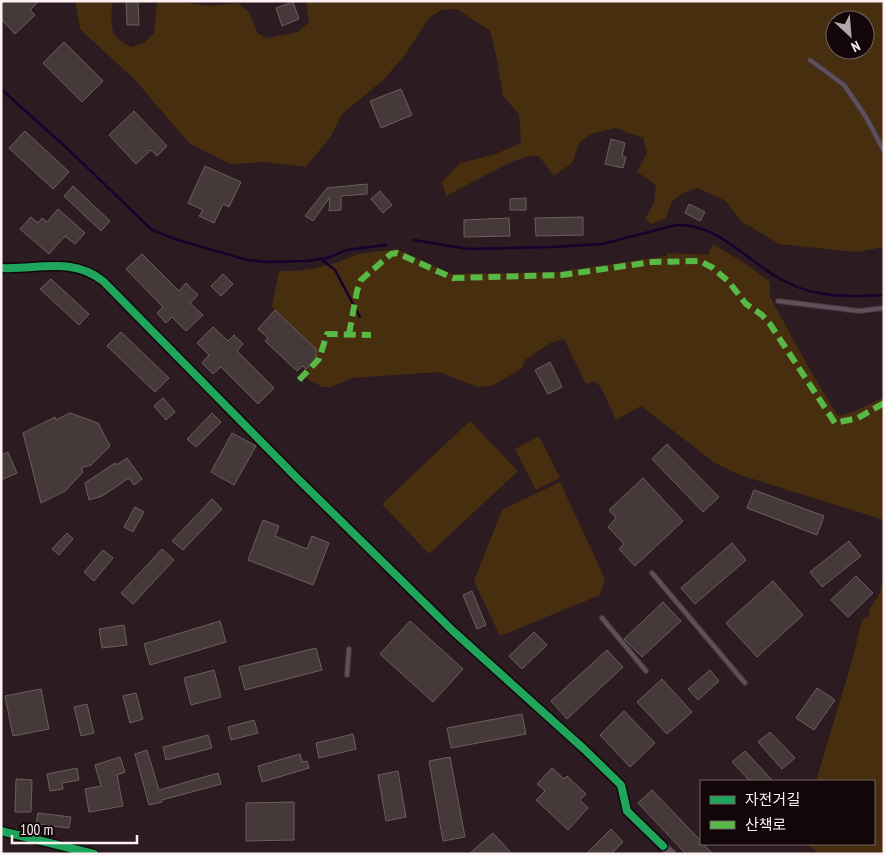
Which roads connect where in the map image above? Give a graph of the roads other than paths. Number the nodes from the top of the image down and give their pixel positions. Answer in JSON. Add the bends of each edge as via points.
{"nodes":[{"id":1,"x":810,"y":60,"type":"dead end"},
{"id":2,"x":884,"y":150,"type":"edge"},
{"id":3,"x":1,"y":268,"type":"edge"},
{"id":4,"x":778,"y":301,"type":"dead end"},
{"id":5,"x":884,"y":308,"type":"edge"},
{"id":6,"x":652,"y":572,"type":"dead end"},
{"id":7,"x":602,"y":618,"type":"dead end"},
{"id":8,"x":349,"y":649,"type":"dead end"},
{"id":9,"x":646,"y":671,"type":"dead end"},
{"id":10,"x":347,"y":675,"type":"dead end"},
{"id":11,"x":745,"y":682,"type":"dead end"},
{"id":12,"x":1,"y":831,"type":"edge"},
{"id":13,"x":94,"y":854,"type":"edge"},
{"id":14,"x":670,"y":854,"type":"edge"}],
"edges":[{"from":1,"to":2,"type":"lane","via":[[844,85]]},
{"from":3,"to":14,"type":"street","via":[[71,266],[88,270],[102,281],[453,631],[621,785],[627,811]]},
{"from":4,"to":5,"type":"lane","via":[[859,311]]},
{"from":6,"to":11,"type":"lane"},
{"from":7,"to":9,"type":"lane"},
{"from":8,"to":10,"type":"lane"},
{"from":12,"to":13,"type":"street"}]}
